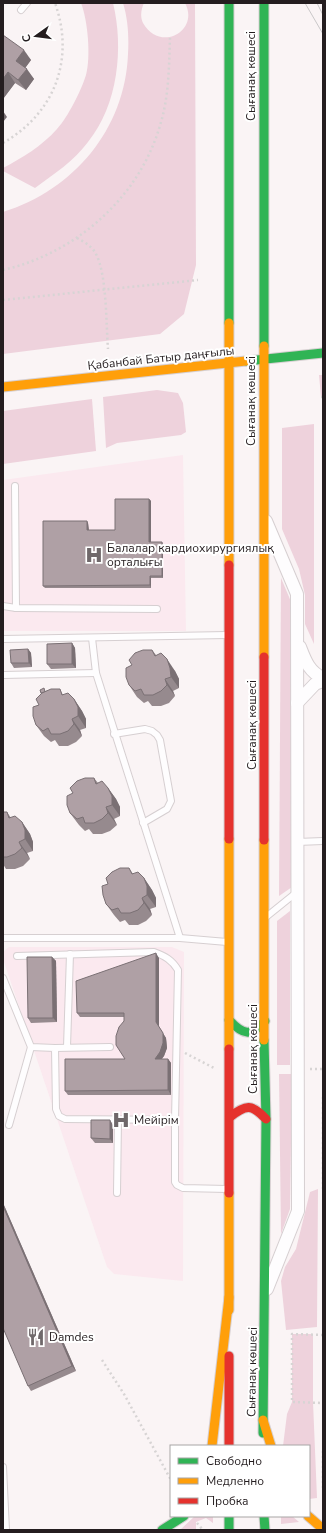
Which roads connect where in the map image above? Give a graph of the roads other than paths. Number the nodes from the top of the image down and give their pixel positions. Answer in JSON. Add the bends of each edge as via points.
{"nodes":[{"id":1,"x":27,"y":3,"type":"edge"},
{"id":2,"x":229,"y":3,"type":"edge"},
{"id":3,"x":264,"y":3,"type":"edge"},
{"id":4,"x":21,"y":10,"type":"dead end"},
{"id":5,"x":322,"y":353,"type":"edge"},
{"id":6,"x":263,"y":359,"type":"junction"},
{"id":7,"x":228,"y":363,"type":"junction"},
{"id":8,"x":3,"y":387,"type":"edge"},
{"id":9,"x":15,"y":486,"type":"dead end"},
{"id":10,"x":263,"y":514,"type":"junction"},
{"id":11,"x":3,"y":606,"type":"edge"},
{"id":12,"x":16,"y":608,"type":"junction"},
{"id":13,"x":158,"y":609,"type":"dead end"},
{"id":14,"x":229,"y":635,"type":"junction"},
{"id":15,"x":92,"y":638,"type":"junction"},
{"id":16,"x":3,"y":639,"type":"edge"},
{"id":17,"x":297,"y":640,"type":"junction"},
{"id":18,"x":96,"y":673,"type":"junction"},
{"id":19,"x":3,"y":675,"type":"edge"},
{"id":20,"x":323,"y":679,"type":"edge"},
{"id":21,"x":297,"y":703,"type":"junction"},
{"id":22,"x":114,"y":734,"type":"junction"},
{"id":23,"x":143,"y":823,"type":"junction"},
{"id":24,"x":323,"y":841,"type":"edge"},
{"id":25,"x":297,"y":842,"type":"junction"},
{"id":26,"x":297,"y":892,"type":"junction"},
{"id":27,"x":265,"y":918,"type":"junction"},
{"id":28,"x":3,"y":938,"type":"edge"},
{"id":29,"x":180,"y":938,"type":"junction"},
{"id":30,"x":229,"y":942,"type":"junction"},
{"id":31,"x":70,"y":954,"type":"junction"},
{"id":32,"x":17,"y":956,"type":"dead end"},
{"id":33,"x":3,"y":978,"type":"edge"},
{"id":34,"x":229,"y":1020,"type":"junction"},
{"id":35,"x":265,"y":1021,"type":"junction"},
{"id":36,"x":32,"y":1047,"type":"junction"},
{"id":37,"x":110,"y":1047,"type":"dead end"},
{"id":38,"x":55,"y":1048,"type":"junction"},
{"id":39,"x":67,"y":1048,"type":"junction"},
{"id":40,"x":230,"y":1117,"type":"junction"},
{"id":41,"x":266,"y":1119,"type":"junction"},
{"id":42,"x":118,"y":1120,"type":"junction"},
{"id":43,"x":175,"y":1120,"type":"junction"},
{"id":44,"x":9,"y":1125,"type":"dead end"},
{"id":45,"x":229,"y":1189,"type":"junction"},
{"id":46,"x":117,"y":1193,"type":"dead end"},
{"id":47,"x":265,"y":1294,"type":"junction"},
{"id":48,"x":229,"y":1297,"type":"junction"},
{"id":49,"x":263,"y":1420,"type":"junction"},
{"id":50,"x":212,"y":1445,"type":"edge"},
{"id":51,"x":229,"y":1445,"type":"edge"},
{"id":52,"x":263,"y":1445,"type":"edge"},
{"id":53,"x":271,"y":1445,"type":"edge"},
{"id":54,"x":3,"y":1467,"type":"edge"},
{"id":55,"x":182,"y":1517,"type":"edge"},
{"id":56,"x":229,"y":1517,"type":"edge"},
{"id":57,"x":264,"y":1517,"type":"edge"},
{"id":58,"x":309,"y":1517,"type":"edge"},
{"id":59,"x":323,"y":1529,"type":"edge"},
{"id":60,"x":6,"y":1530,"type":"edge"},
{"id":61,"x":162,"y":1530,"type":"edge"},
{"id":62,"x":229,"y":1530,"type":"edge"},
{"id":63,"x":265,"y":1530,"type":"edge"}],
"edges":[{"from":1,"to":4,"type":"lane"},
{"from":2,"to":7,"type":"main road","name":"Сығанақ көшесі"},
{"from":3,"to":6,"type":"main road","name":"Сығанақ көшесі"},
{"from":5,"to":6,"type":"main road","name":"Қабанбай Батыр даңғылы"},
{"from":6,"to":7,"type":"main road","name":"Қабанбай Батыр даңғылы"},
{"from":6,"to":10,"type":"main road","name":"Сығанақ көшесі"},
{"from":7,"to":8,"type":"main road","name":"Қабанбай Батыр даңғылы"},
{"from":7,"to":14,"type":"main road","name":"Сығанақ көшесі"},
{"from":9,"to":12,"type":"lane"},
{"from":10,"to":17,"type":"street","via":[[297,594]]},
{"from":10,"to":27,"type":"main road","name":"Сығанақ көшесі"},
{"from":11,"to":12,"type":"lane"},
{"from":12,"to":13,"type":"lane"},
{"from":14,"to":15,"type":"lane"},
{"from":14,"to":30,"type":"main road","name":"Сығанақ көшесі"},
{"from":15,"to":16,"type":"lane"},
{"from":15,"to":18,"type":"lane"},
{"from":17,"to":20,"type":"street","via":[[307,665]]},
{"from":17,"to":21,"type":"street"},
{"from":18,"to":19,"type":"lane"},
{"from":18,"to":22,"type":"lane"},
{"from":20,"to":21,"type":"street"},
{"from":21,"to":25,"type":"street"},
{"from":22,"to":23,"type":"lane"},
{"from":22,"to":23,"type":"lane","via":[[145,729],[152,731],[160,740],[171,801],[167,809]]},
{"from":23,"to":29,"type":"lane"},
{"from":24,"to":25,"type":"lane"},
{"from":25,"to":26,"type":"street"},
{"from":26,"to":27,"type":"lane"},
{"from":26,"to":47,"type":"street","via":[[298,1211]]},
{"from":27,"to":35,"type":"main road","name":"Сығанақ көшесі"},
{"from":28,"to":29,"type":"lane"},
{"from":29,"to":30,"type":"lane"},
{"from":30,"to":34,"type":"main road","name":"Сығанақ көшесі"},
{"from":31,"to":32,"type":"lane"},
{"from":31,"to":39,"type":"lane"},
{"from":31,"to":43,"type":"lane","via":[[154,952],[174,963],[178,970]]},
{"from":33,"to":36,"type":"lane"},
{"from":34,"to":35,"type":"main road","via":[[243,1033],[252,1033]]},
{"from":34,"to":40,"type":"main road","name":"Сығанақ көшесі"},
{"from":35,"to":41,"type":"main road","name":"Сығанақ көшесі"},
{"from":36,"to":38,"type":"lane"},
{"from":36,"to":44,"type":"lane"},
{"from":37,"to":39,"type":"lane"},
{"from":38,"to":39,"type":"lane"},
{"from":38,"to":42,"type":"lane","via":[[56,1109],[59,1116],[65,1119]]},
{"from":40,"to":41,"type":"main road","via":[[248,1106],[256,1107]]},
{"from":40,"to":45,"type":"main road","name":"Сығанақ көшесі"},
{"from":41,"to":47,"type":"main road","name":"Сығанақ көшесі"},
{"from":42,"to":43,"type":"lane"},
{"from":42,"to":46,"type":"lane"},
{"from":43,"to":45,"type":"lane","via":[[177,1185],[183,1188]]},
{"from":45,"to":48,"type":"main road","name":"Сығанақ көшесі"},
{"from":47,"to":49,"type":"main road","name":"Сығанақ көшесі"},
{"from":48,"to":50,"type":"main road"},
{"from":48,"to":51,"type":"main road","name":"Сығанақ көшесі"},
{"from":49,"to":52,"type":"main road","name":"Сығанақ көшесі"},
{"from":49,"to":53,"type":"main road"},
{"from":54,"to":60,"type":"lane"},
{"from":55,"to":61,"type":"main road"},
{"from":56,"to":62,"type":"main road"},
{"from":57,"to":63,"type":"main road"},
{"from":58,"to":59,"type":"main road"}]}
